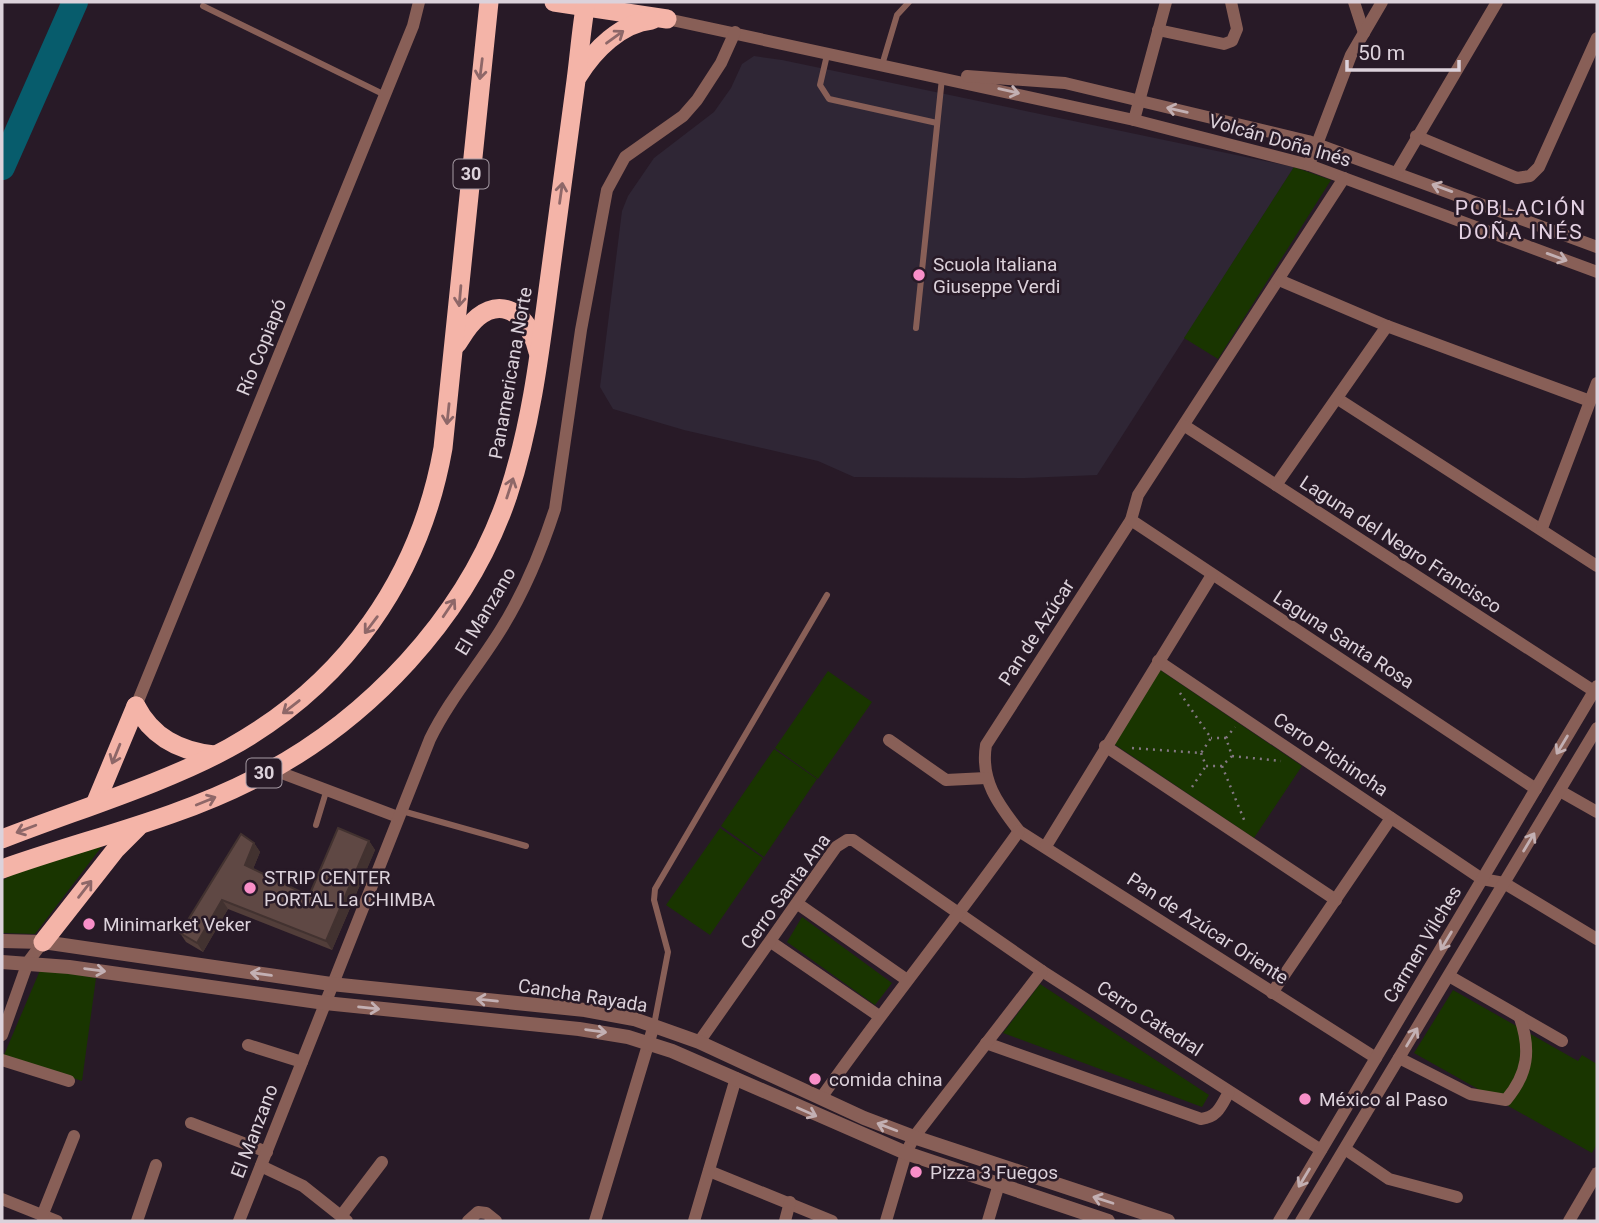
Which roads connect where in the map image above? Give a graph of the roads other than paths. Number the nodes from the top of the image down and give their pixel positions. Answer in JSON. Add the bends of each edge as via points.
{"nodes":[{"id":1,"x":419,"y":2,"type":"edge"},
{"id":2,"x":489,"y":2,"type":"edge"},
{"id":3,"x":554,"y":2,"type":"edge"},
{"id":4,"x":637,"y":2,"type":"edge"},
{"id":5,"x":908,"y":2,"type":"edge"},
{"id":6,"x":1166,"y":2,"type":"edge"},
{"id":7,"x":1231,"y":2,"type":"edge"},
{"id":8,"x":1354,"y":2,"type":"edge"},
{"id":9,"x":1382,"y":2,"type":"edge"},
{"id":10,"x":1497,"y":2,"type":"edge"},
{"id":11,"x":585,"y":4,"type":"edge"},
{"id":12,"x":203,"y":6,"type":"dead end"},
{"id":13,"x":667,"y":19,"type":"junction"},
{"id":14,"x":1158,"y":30,"type":"junction"},
{"id":15,"x":735,"y":32,"type":"junction"},
{"id":16,"x":1364,"y":33,"type":"junction"},
{"id":17,"x":1597,"y":38,"type":"edge"},
{"id":18,"x":827,"y":55,"type":"junction"},
{"id":19,"x":882,"y":65,"type":"junction"},
{"id":20,"x":943,"y":76,"type":"junction"},
{"id":21,"x":577,"y":78,"type":"junction"},
{"id":22,"x":385,"y":94,"type":"junction"},
{"id":23,"x":1139,"y":101,"type":"junction"},
{"id":24,"x":1134,"y":120,"type":"junction"},
{"id":25,"x":937,"y":123,"type":"junction"},
{"id":26,"x":1416,"y":136,"type":"junction"},
{"id":27,"x":1317,"y":144,"type":"junction"},
{"id":28,"x":1309,"y":165,"type":"junction"},
{"id":29,"x":1397,"y":172,"type":"junction"},
{"id":30,"x":1344,"y":178,"type":"junction"},
{"id":31,"x":1597,"y":247,"type":"edge"},
{"id":32,"x":1597,"y":272,"type":"edge"},
{"id":33,"x":1279,"y":280,"type":"junction"},
{"id":34,"x":1387,"y":326,"type":"junction"},
{"id":35,"x":916,"y":328,"type":"dead end"},
{"id":36,"x":455,"y":346,"type":"junction"},
{"id":37,"x":539,"y":360,"type":"junction"},
{"id":38,"x":1597,"y":383,"type":"edge"},
{"id":39,"x":1338,"y":399,"type":"junction"},
{"id":40,"x":1590,"y":401,"type":"junction"},
{"id":41,"x":1185,"y":426,"type":"junction"},
{"id":42,"x":1276,"y":485,"type":"junction"},
{"id":43,"x":1131,"y":520,"type":"junction"},
{"id":44,"x":1542,"y":527,"type":"junction"},
{"id":45,"x":1597,"y":566,"type":"edge"},
{"id":46,"x":1212,"y":575,"type":"junction"},
{"id":47,"x":827,"y":595,"type":"dead end"},
{"id":48,"x":1158,"y":661,"type":"junction"},
{"id":49,"x":1596,"y":690,"type":"edge"},
{"id":50,"x":136,"y":706,"type":"junction"},
{"id":51,"x":1597,"y":728,"type":"edge"},
{"id":52,"x":889,"y":740,"type":"dead end"},
{"id":53,"x":1105,"y":746,"type":"junction"},
{"id":54,"x":214,"y":755,"type":"junction"},
{"id":55,"x":271,"y":769,"type":"junction"},
{"id":56,"x":986,"y":778,"type":"junction"},
{"id":57,"x":1536,"y":789,"type":"junction"},
{"id":58,"x":1560,"y":791,"type":"junction"},
{"id":59,"x":326,"y":792,"type":"junction"},
{"id":60,"x":96,"y":802,"type":"junction"},
{"id":61,"x":1597,"y":812,"type":"edge"},
{"id":62,"x":399,"y":814,"type":"junction"},
{"id":63,"x":1391,"y":818,"type":"junction"},
{"id":64,"x":142,"y":823,"type":"junction"},
{"id":65,"x":316,"y":825,"type":"dead end"},
{"id":66,"x":1019,"y":831,"type":"junction"},
{"id":67,"x":2,"y":839,"type":"edge"},
{"id":68,"x":526,"y":846,"type":"dead end"},
{"id":69,"x":1046,"y":846,"type":"junction"},
{"id":70,"x":2,"y":869,"type":"edge"},
{"id":71,"x":1482,"y":879,"type":"junction"},
{"id":72,"x":1504,"y":883,"type":"junction"},
{"id":73,"x":1336,"y":900,"type":"junction"},
{"id":74,"x":798,"y":904,"type":"junction"},
{"id":75,"x":959,"y":915,"type":"junction"},
{"id":76,"x":1597,"y":939,"type":"edge"},
{"id":77,"x":2,"y":942,"type":"edge"},
{"id":78,"x":43,"y":942,"type":"junction"},
{"id":79,"x":771,"y":942,"type":"junction"},
{"id":80,"x":2,"y":962,"type":"edge"},
{"id":81,"x":28,"y":962,"type":"junction"},
{"id":82,"x":1042,"y":971,"type":"junction"},
{"id":83,"x":1448,"y":976,"type":"junction"},
{"id":84,"x":907,"y":980,"type":"junction"},
{"id":85,"x":331,"y":984,"type":"junction"},
{"id":86,"x":1272,"y":993,"type":"junction"},
{"id":87,"x":325,"y":1003,"type":"junction"},
{"id":88,"x":879,"y":1016,"type":"junction"},
{"id":89,"x":1520,"y":1018,"type":"junction"},
{"id":90,"x":654,"y":1025,"type":"junction"},
{"id":91,"x":2,"y":1035,"type":"edge"},
{"id":92,"x":1562,"y":1041,"type":"dead end"},
{"id":93,"x":699,"y":1042,"type":"junction"},
{"id":94,"x":648,"y":1043,"type":"junction"},
{"id":95,"x":986,"y":1043,"type":"junction"},
{"id":96,"x":248,"y":1045,"type":"dead end"},
{"id":97,"x":1376,"y":1058,"type":"junction"},
{"id":98,"x":1399,"y":1058,"type":"junction"},
{"id":99,"x":2,"y":1060,"type":"edge"},
{"id":100,"x":302,"y":1062,"type":"junction"},
{"id":101,"x":736,"y":1078,"type":"junction"},
{"id":102,"x":69,"y":1081,"type":"dead end"},
{"id":103,"x":1229,"y":1092,"type":"junction"},
{"id":104,"x":821,"y":1098,"type":"junction"},
{"id":105,"x":191,"y":1123,"type":"dead end"},
{"id":106,"x":74,"y":1136,"type":"dead end"},
{"id":107,"x":914,"y":1137,"type":"junction"},
{"id":108,"x":1345,"y":1149,"type":"junction"},
{"id":109,"x":1321,"y":1150,"type":"junction"},
{"id":110,"x":267,"y":1152,"type":"junction"},
{"id":111,"x":906,"y":1153,"type":"junction"},
{"id":112,"x":382,"y":1162,"type":"dead end"},
{"id":113,"x":156,"y":1165,"type":"dead end"},
{"id":114,"x":261,"y":1166,"type":"junction"},
{"id":115,"x":709,"y":1171,"type":"junction"},
{"id":116,"x":1597,"y":1173,"type":"edge"},
{"id":117,"x":999,"y":1184,"type":"junction"},
{"id":118,"x":1457,"y":1197,"type":"dead end"},
{"id":119,"x":2,"y":1199,"type":"edge"},
{"id":120,"x":790,"y":1202,"type":"junction"},
{"id":121,"x":43,"y":1216,"type":"junction"},
{"id":122,"x":1074,"y":1216,"type":"edge"},
{"id":123,"x":344,"y":1219,"type":"edge"},
{"id":124,"x":57,"y":1221,"type":"edge"},
{"id":125,"x":137,"y":1221,"type":"edge"},
{"id":126,"x":239,"y":1221,"type":"edge"},
{"id":127,"x":468,"y":1221,"type":"edge"},
{"id":128,"x":496,"y":1221,"type":"edge"},
{"id":129,"x":595,"y":1221,"type":"edge"},
{"id":130,"x":694,"y":1221,"type":"edge"},
{"id":131,"x":785,"y":1221,"type":"edge"},
{"id":132,"x":832,"y":1221,"type":"edge"},
{"id":133,"x":886,"y":1221,"type":"edge"},
{"id":134,"x":988,"y":1221,"type":"edge"},
{"id":135,"x":1108,"y":1221,"type":"edge"},
{"id":136,"x":1168,"y":1221,"type":"edge"},
{"id":137,"x":1279,"y":1221,"type":"edge"},
{"id":138,"x":1301,"y":1221,"type":"edge"},
{"id":139,"x":1569,"y":1221,"type":"edge"}],
"edges":[{"from":1,"to":22,"type":"street","name":"Río Copiapó"},
{"from":2,"to":36,"type":"highway","number":"30","one_way":true},
{"from":3,"to":11,"type":"highway"},
{"from":4,"to":13,"type":"highway"},
{"from":5,"to":19,"type":"lane","via":[[897,15]]},
{"from":6,"to":14,"type":"street"},
{"from":7,"to":14,"type":"street","via":[[1237,29],[1232,41],[1224,44]]},
{"from":8,"to":16,"type":"street"},
{"from":9,"to":16,"type":"street"},
{"from":10,"to":26,"type":"street"},
{"from":11,"to":13,"type":"highway"},
{"from":11,"to":21,"type":"highway","name":"Panamericana Norte","number":"30"},
{"from":12,"to":22,"type":"lane"},
{"from":13,"to":15,"type":"street","name":"Volcán Doña Inés"},
{"from":21,"to":13,"type":"highway","one_way":true,"via":[[597,51],[623,30],[643,21]]},
{"from":14,"to":23,"type":"street"},
{"from":15,"to":18,"type":"street","name":"Volcán Doña Inés"},
{"from":15,"to":62,"type":"street","name":"El Manzano","via":[[722,63],[697,100],[683,116],[635,147],[611,179],[581,330],[555,509],[546,536],[513,610],[442,716]]},
{"from":16,"to":27,"type":"street"},
{"from":17,"to":26,"type":"street","via":[[1539,167],[1530,176],[1517,178]]},
{"from":18,"to":19,"type":"street","name":"Volcán Doña Inés"},
{"from":18,"to":25,"type":"lane","via":[[820,85],[829,99]]},
{"from":19,"to":20,"type":"street","name":"Volcán Doña Inés"},
{"from":20,"to":23,"type":"street","name":"Volcán Doña Inés","via":[[1065,83]]},
{"from":20,"to":24,"type":"street","name":"Volcán Doña Inés","one_way":true},
{"from":20,"to":25,"type":"lane"},
{"from":37,"to":21,"type":"highway","name":"Panamericana Norte","number":"30","one_way":true},
{"from":22,"to":50,"type":"street","name":"Río Copiapó"},
{"from":23,"to":24,"type":"street"},
{"from":27,"to":23,"type":"street","name":"Volcán Doña Inés","one_way":true},
{"from":24,"to":28,"type":"street","name":"Volcán Doña Inés"},
{"from":25,"to":35,"type":"lane"},
{"from":26,"to":29,"type":"street"},
{"from":27,"to":28,"type":"street"},
{"from":27,"to":29,"type":"street","name":"Volcán Doña Inés"},
{"from":28,"to":30,"type":"street","name":"Volcán Doña Inés"},
{"from":31,"to":29,"type":"street","name":"Volcán Doña Inés","one_way":true},
{"from":30,"to":32,"type":"street","name":"Volcán Doña Inés","one_way":true},
{"from":30,"to":33,"type":"street","name":"Pan de Azúcar"},
{"from":33,"to":34,"type":"street"},
{"from":33,"to":41,"type":"street","name":"Pan de Azúcar"},
{"from":34,"to":39,"type":"street"},
{"from":34,"to":40,"type":"street"},
{"from":36,"to":37,"type":"highway","via":[[477,318],[506,310],[530,327]]},
{"from":36,"to":54,"type":"highway","number":"30","one_way":true,"via":[[436,481],[426,518],[394,591],[362,638],[330,673],[284,712]]},
{"from":55,"to":37,"type":"highway","name":"Panamericana Norte","number":"30","one_way":true,"via":[[372,697],[425,641],[451,605],[484,551],[507,498]]},
{"from":38,"to":40,"type":"street"},
{"from":39,"to":42,"type":"street"},
{"from":39,"to":44,"type":"street"},
{"from":40,"to":44,"type":"street"},
{"from":41,"to":42,"type":"street","name":"Laguna del Negro Francisco"},
{"from":41,"to":43,"type":"street","name":"Pan de Azúcar","via":[[1138,495]]},
{"from":42,"to":49,"type":"street","name":"Laguna del Negro Francisco"},
{"from":43,"to":46,"type":"street","name":"Laguna Santa Rosa"},
{"from":43,"to":56,"type":"street","name":"Pan de Azúcar","via":[[985,745]]},
{"from":44,"to":45,"type":"street"},
{"from":46,"to":48,"type":"street"},
{"from":46,"to":57,"type":"street","name":"Laguna Santa Rosa"},
{"from":47,"to":90,"type":"lane","via":[[655,889],[668,952]]},
{"from":48,"to":53,"type":"street"},
{"from":48,"to":63,"type":"street","name":"Cerro Pichincha"},
{"from":49,"to":57,"type":"street","name":"Carmen Vilches","one_way":true},
{"from":50,"to":54,"type":"highway","via":[[161,737]]},
{"from":50,"to":60,"type":"highway","one_way":true},
{"from":51,"to":58,"type":"street","name":"Carmen Vilches"},
{"from":52,"to":56,"type":"street","via":[[946,779]]},
{"from":53,"to":69,"type":"street"},
{"from":53,"to":73,"type":"street"},
{"from":54,"to":60,"type":"highway","number":"30"},
{"from":55,"to":59,"type":"street"},
{"from":64,"to":55,"type":"highway","name":"Panamericana Norte","number":"30","one_way":true,"via":[[204,802]]},
{"from":56,"to":66,"type":"street","name":"Pan de Azúcar"},
{"from":57,"to":71,"type":"street","name":"Carmen Vilches"},
{"from":58,"to":61,"type":"street"},
{"from":72,"to":58,"type":"street","name":"Carmen Vilches","one_way":true},
{"from":59,"to":62,"type":"street"},
{"from":59,"to":65,"type":"lane"},
{"from":60,"to":67,"type":"highway","number":"30","one_way":true},
{"from":62,"to":68,"type":"lane"},
{"from":62,"to":85,"type":"street","name":"El Manzano"},
{"from":63,"to":71,"type":"street","name":"Cerro Pichincha"},
{"from":63,"to":73,"type":"street"},
{"from":64,"to":70,"type":"highway","number":"30"},
{"from":78,"to":64,"type":"highway","one_way":true},
{"from":66,"to":69,"type":"street","name":"Pan de Azúcar Oriente"},
{"from":66,"to":75,"type":"street"},
{"from":69,"to":86,"type":"street","name":"Pan de Azúcar Oriente"},
{"from":71,"to":72,"type":"street"},
{"from":71,"to":97,"type":"street","name":"Carmen Vilches","one_way":true},
{"from":72,"to":76,"type":"street"},
{"from":72,"to":83,"type":"street","name":"Carmen Vilches"},
{"from":73,"to":86,"type":"street"},
{"from":74,"to":75,"type":"street","name":"Cerro Santa Ana","via":[[836,847],[848,839]]},
{"from":74,"to":79,"type":"street","name":"Cerro Santa Ana"},
{"from":74,"to":84,"type":"street"},
{"from":75,"to":82,"type":"street","name":"Cerro Catedral"},
{"from":75,"to":84,"type":"street"},
{"from":77,"to":78,"type":"street","name":"Cancha Rayada"},
{"from":78,"to":81,"type":"street"},
{"from":85,"to":78,"type":"street","name":"Cancha Rayada","one_way":true},
{"from":79,"to":88,"type":"street"},
{"from":79,"to":93,"type":"street","name":"Cerro Santa Ana"},
{"from":80,"to":81,"type":"street","name":"Cancha Rayada"},
{"from":81,"to":87,"type":"street","name":"Cancha Rayada","one_way":true},
{"from":81,"to":91,"type":"street"},
{"from":82,"to":95,"type":"street"},
{"from":82,"to":103,"type":"street","name":"Cerro Catedral"},
{"from":83,"to":89,"type":"street"},
{"from":98,"to":83,"type":"street","name":"Carmen Vilches","one_way":true},
{"from":84,"to":88,"type":"street"},
{"from":85,"to":87,"type":"street","name":"El Manzano"},
{"from":90,"to":85,"type":"street","name":"Cancha Rayada","one_way":true,"via":[[585,1010]]},
{"from":86,"to":97,"type":"street","name":"Pan de Azúcar Oriente"},
{"from":87,"to":94,"type":"street","name":"Cancha Rayada","one_way":true,"via":[[579,1029]]},
{"from":87,"to":100,"type":"street","name":"El Manzano"},
{"from":88,"to":104,"type":"street"},
{"from":89,"to":92,"type":"street"},
{"from":89,"to":98,"type":"street","via":[[1528,1053],[1525,1071],[1506,1100],[1470,1094]]},
{"from":90,"to":93,"type":"street","name":"Cancha Rayada"},
{"from":90,"to":94,"type":"street"},
{"from":93,"to":104,"type":"street","name":"Cancha Rayada"},
{"from":94,"to":101,"type":"street","name":"Cancha Rayada"},
{"from":94,"to":129,"type":"street"},
{"from":95,"to":103,"type":"street","via":[[1201,1119],[1218,1113]]},
{"from":95,"to":107,"type":"street"},
{"from":96,"to":100,"type":"street"},
{"from":97,"to":109,"type":"street","name":"Carmen Vilches"},
{"from":98,"to":108,"type":"street","name":"Carmen Vilches"},
{"from":99,"to":102,"type":"street"},
{"from":100,"to":110,"type":"street","name":"El Manzano"},
{"from":101,"to":111,"type":"street","name":"Cancha Rayada","one_way":true},
{"from":101,"to":115,"type":"street"},
{"from":103,"to":109,"type":"street","name":"Cerro Catedral"},
{"from":107,"to":104,"type":"street","name":"Cancha Rayada","one_way":true},
{"from":105,"to":110,"type":"street"},
{"from":106,"to":121,"type":"street"},
{"from":107,"to":111,"type":"street"},
{"from":136,"to":107,"type":"street","name":"Cancha Rayada","one_way":true},
{"from":108,"to":118,"type":"street","via":[[1389,1179]]},
{"from":108,"to":138,"type":"street","name":"Carmen Vilches"},
{"from":109,"to":137,"type":"street","name":"Carmen Vilches","one_way":true},
{"from":110,"to":114,"type":"street","name":"El Manzano"},
{"from":111,"to":117,"type":"street","name":"Cancha Rayada"},
{"from":111,"to":133,"type":"street"},
{"from":112,"to":123,"type":"street"},
{"from":113,"to":125,"type":"street"},
{"from":114,"to":123,"type":"street","via":[[303,1186]]},
{"from":114,"to":126,"type":"street","name":"El Manzano"},
{"from":115,"to":120,"type":"street"},
{"from":115,"to":130,"type":"street"},
{"from":116,"to":139,"type":"street"},
{"from":117,"to":122,"type":"street","name":"Cancha Rayada"},
{"from":117,"to":134,"type":"street"},
{"from":119,"to":121,"type":"street"},
{"from":120,"to":131,"type":"street"},
{"from":120,"to":132,"type":"street"},
{"from":121,"to":124,"type":"street"},
{"from":122,"to":135,"type":"street","name":"Cancha Rayada"},
{"from":127,"to":128,"type":"street","via":[[478,1212]]}]}
